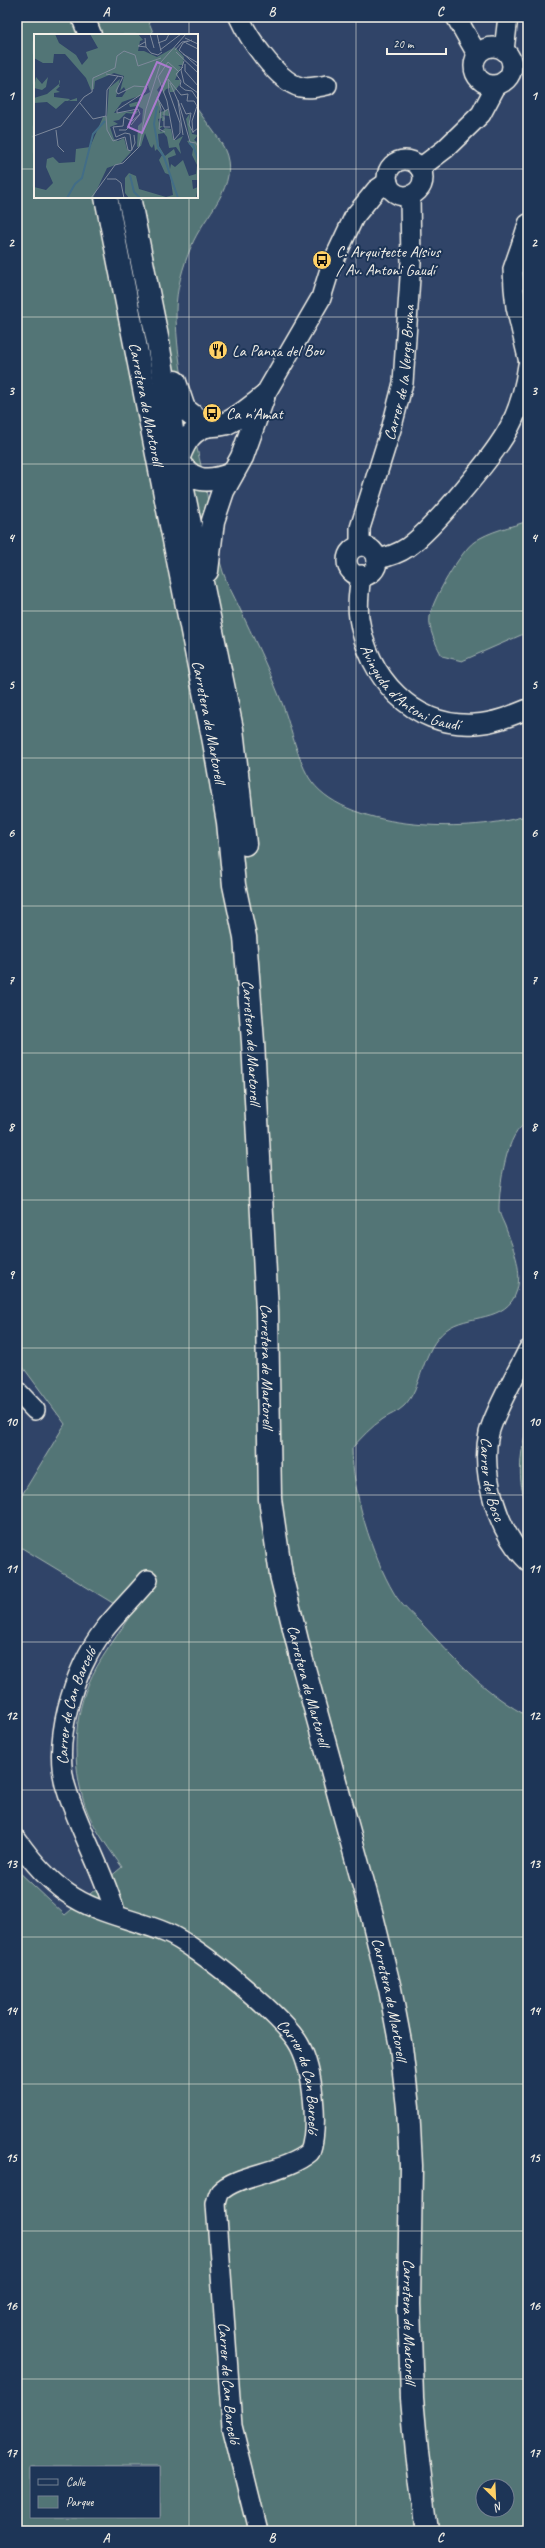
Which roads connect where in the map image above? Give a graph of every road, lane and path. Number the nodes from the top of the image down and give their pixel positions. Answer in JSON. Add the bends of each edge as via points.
{"nodes":[{"id":1,"x":82,"y":17,"type":"edge"},
{"id":2,"x":239,"y":17,"type":"edge"},
{"id":3,"x":456,"y":17,"type":"edge"},
{"id":4,"x":508,"y":17,"type":"edge"},
{"id":5,"x":84,"y":34,"type":"edge"},
{"id":6,"x":90,"y":34,"type":"edge"},
{"id":7,"x":504,"y":50,"type":"junction"},
{"id":8,"x":477,"y":54,"type":"junction"},
{"id":9,"x":328,"y":85,"type":"dead end"},
{"id":10,"x":496,"y":86,"type":"junction"},
{"id":11,"x":420,"y":168,"type":"junction"},
{"id":12,"x":388,"y":182,"type":"junction"},
{"id":13,"x":410,"y":196,"type":"junction"},
{"id":14,"x":106,"y":198,"type":"edge"},
{"id":15,"x":129,"y":198,"type":"edge"},
{"id":16,"x":528,"y":224,"type":"edge"},
{"id":17,"x":525,"y":244,"type":"edge"},
{"id":18,"x":158,"y":342,"type":"junction"},
{"id":19,"x":528,"y":358,"type":"edge"},
{"id":20,"x":528,"y":365,"type":"edge"},
{"id":21,"x":263,"y":398,"type":"junction"},
{"id":22,"x":147,"y":408,"type":"junction"},
{"id":23,"x":211,"y":426,"type":"junction"},
{"id":24,"x":177,"y":461,"type":"junction"},
{"id":25,"x":237,"y":465,"type":"junction"},
{"id":26,"x":170,"y":524,"type":"junction"},
{"id":27,"x":360,"y":546,"type":"junction"},
{"id":28,"x":377,"y":559,"type":"junction"},
{"id":29,"x":360,"y":575,"type":"junction"},
{"id":30,"x":206,"y":595,"type":"junction"},
{"id":31,"x":528,"y":709,"type":"edge"},
{"id":32,"x":245,"y":937,"type":"junction"},
{"id":33,"x":528,"y":1350,"type":"edge"},
{"id":34,"x":17,"y":1391,"type":"edge"},
{"id":35,"x":35,"y":1410,"type":"dead end"},
{"id":36,"x":528,"y":1561,"type":"edge"},
{"id":37,"x":148,"y":1580,"type":"dead end"},
{"id":38,"x":17,"y":1840,"type":"edge"},
{"id":39,"x":116,"y":1915,"type":"junction"},
{"id":40,"x":258,"y":2531,"type":"edge"},
{"id":41,"x":428,"y":2531,"type":"edge"}],
"edges":[{"from":1,"to":5,"type":"main road"},
{"from":1,"to":6,"type":"main road"},
{"from":2,"to":9,"type":"street","via":[[257,48],[286,78],[298,86],[311,88]]},
{"from":3,"to":8,"type":"street"},
{"from":4,"to":7,"type":"street"},
{"from":7,"to":8,"type":"street","via":[[490,47]]},
{"from":7,"to":10,"type":"street","via":[[510,56],[512,70],[504,83]]},
{"from":8,"to":10,"type":"street","via":[[474,61],[476,76],[488,86]]},
{"from":10,"to":11,"type":"street","via":[[481,114]]},
{"from":11,"to":12,"type":"street","via":[[410,160],[395,163],[388,172]]},
{"from":11,"to":13,"type":"street","via":[[424,176],[422,184],[418,192]]},
{"from":12,"to":13,"type":"street","via":[[395,193]]},
{"from":12,"to":21,"type":"street","via":[[376,190],[354,217],[331,266],[321,298]]},
{"from":13,"to":27,"type":"street","name":"Carrer de la Verge Bruna","via":[[411,262],[403,383],[360,528]]},
{"from":14,"to":22,"type":"main road","name":"Carretera de Martorell"},
{"from":15,"to":18,"type":"main road"},
{"from":16,"to":17,"type":"street"},
{"from":17,"to":19,"type":"street","via":[[513,269],[516,307]]},
{"from":18,"to":23,"type":"main road","via":[[174,376],[184,410]]},
{"from":18,"to":24,"type":"main road"},
{"from":20,"to":28,"type":"street","via":[[526,384],[516,414],[482,465],[418,539],[399,552]]},
{"from":21,"to":23,"type":"main road","via":[[234,419]]},
{"from":21,"to":25,"type":"main road"},
{"from":22,"to":24,"type":"main road"},
{"from":22,"to":26,"type":"main road","name":"Carretera de Martorell"},
{"from":23,"to":24,"type":"main road","via":[[185,440]]},
{"from":23,"to":25,"type":"main road","via":[[236,438],[241,447]]},
{"from":24,"to":25,"type":"main road","via":[[193,477],[208,481]]},
{"from":24,"to":26,"type":"main road","via":[[172,481]]},
{"from":24,"to":30,"type":"main road"},
{"from":25,"to":30,"type":"main road","via":[[223,491],[213,521]]},
{"from":26,"to":32,"type":"main road","name":"Carretera de Martorell","via":[[214,742],[228,822],[234,885]]},
{"from":27,"to":28,"type":"street","via":[[369,548]]},
{"from":27,"to":29,"type":"street","via":[[351,552],[348,562],[351,570]]},
{"from":28,"to":29,"type":"street","via":[[373,571]]},
{"from":29,"to":31,"type":"street","name":"Avinguda d'Antoni Gaudí","via":[[359,619],[374,664],[392,692],[404,703],[433,719],[475,724],[505,718]]},
{"from":30,"to":32,"type":"main road","via":[[232,729],[242,803],[249,885]]},
{"from":32,"to":41,"type":"main road","name":"Carretera de Martorell","via":[[266,1280],[270,1499],[283,1582],[304,1669],[371,1912],[401,2046],[411,2166],[409,2304],[412,2398]]},
{"from":33,"to":36,"type":"street","name":"Carrer del Bosc","via":[[490,1433],[488,1453],[491,1492],[497,1511],[514,1543]]},
{"from":34,"to":35,"type":"street"},
{"from":37,"to":39,"type":"street","name":"Carrer de Can Barceló","via":[[103,1630],[88,1655],[63,1728],[62,1747],[67,1792],[109,1891]]},
{"from":38,"to":39,"type":"street","name":"Carrer de Can Barceló","via":[[36,1865],[67,1893]]},
{"from":39,"to":40,"type":"street","name":"Carrer de Can Barceló","via":[[169,1933],[229,1975],[291,2033],[300,2046],[310,2080],[314,2132],[310,2152],[287,2167],[229,2186],[219,2193],[216,2204],[232,2426]]}]}
